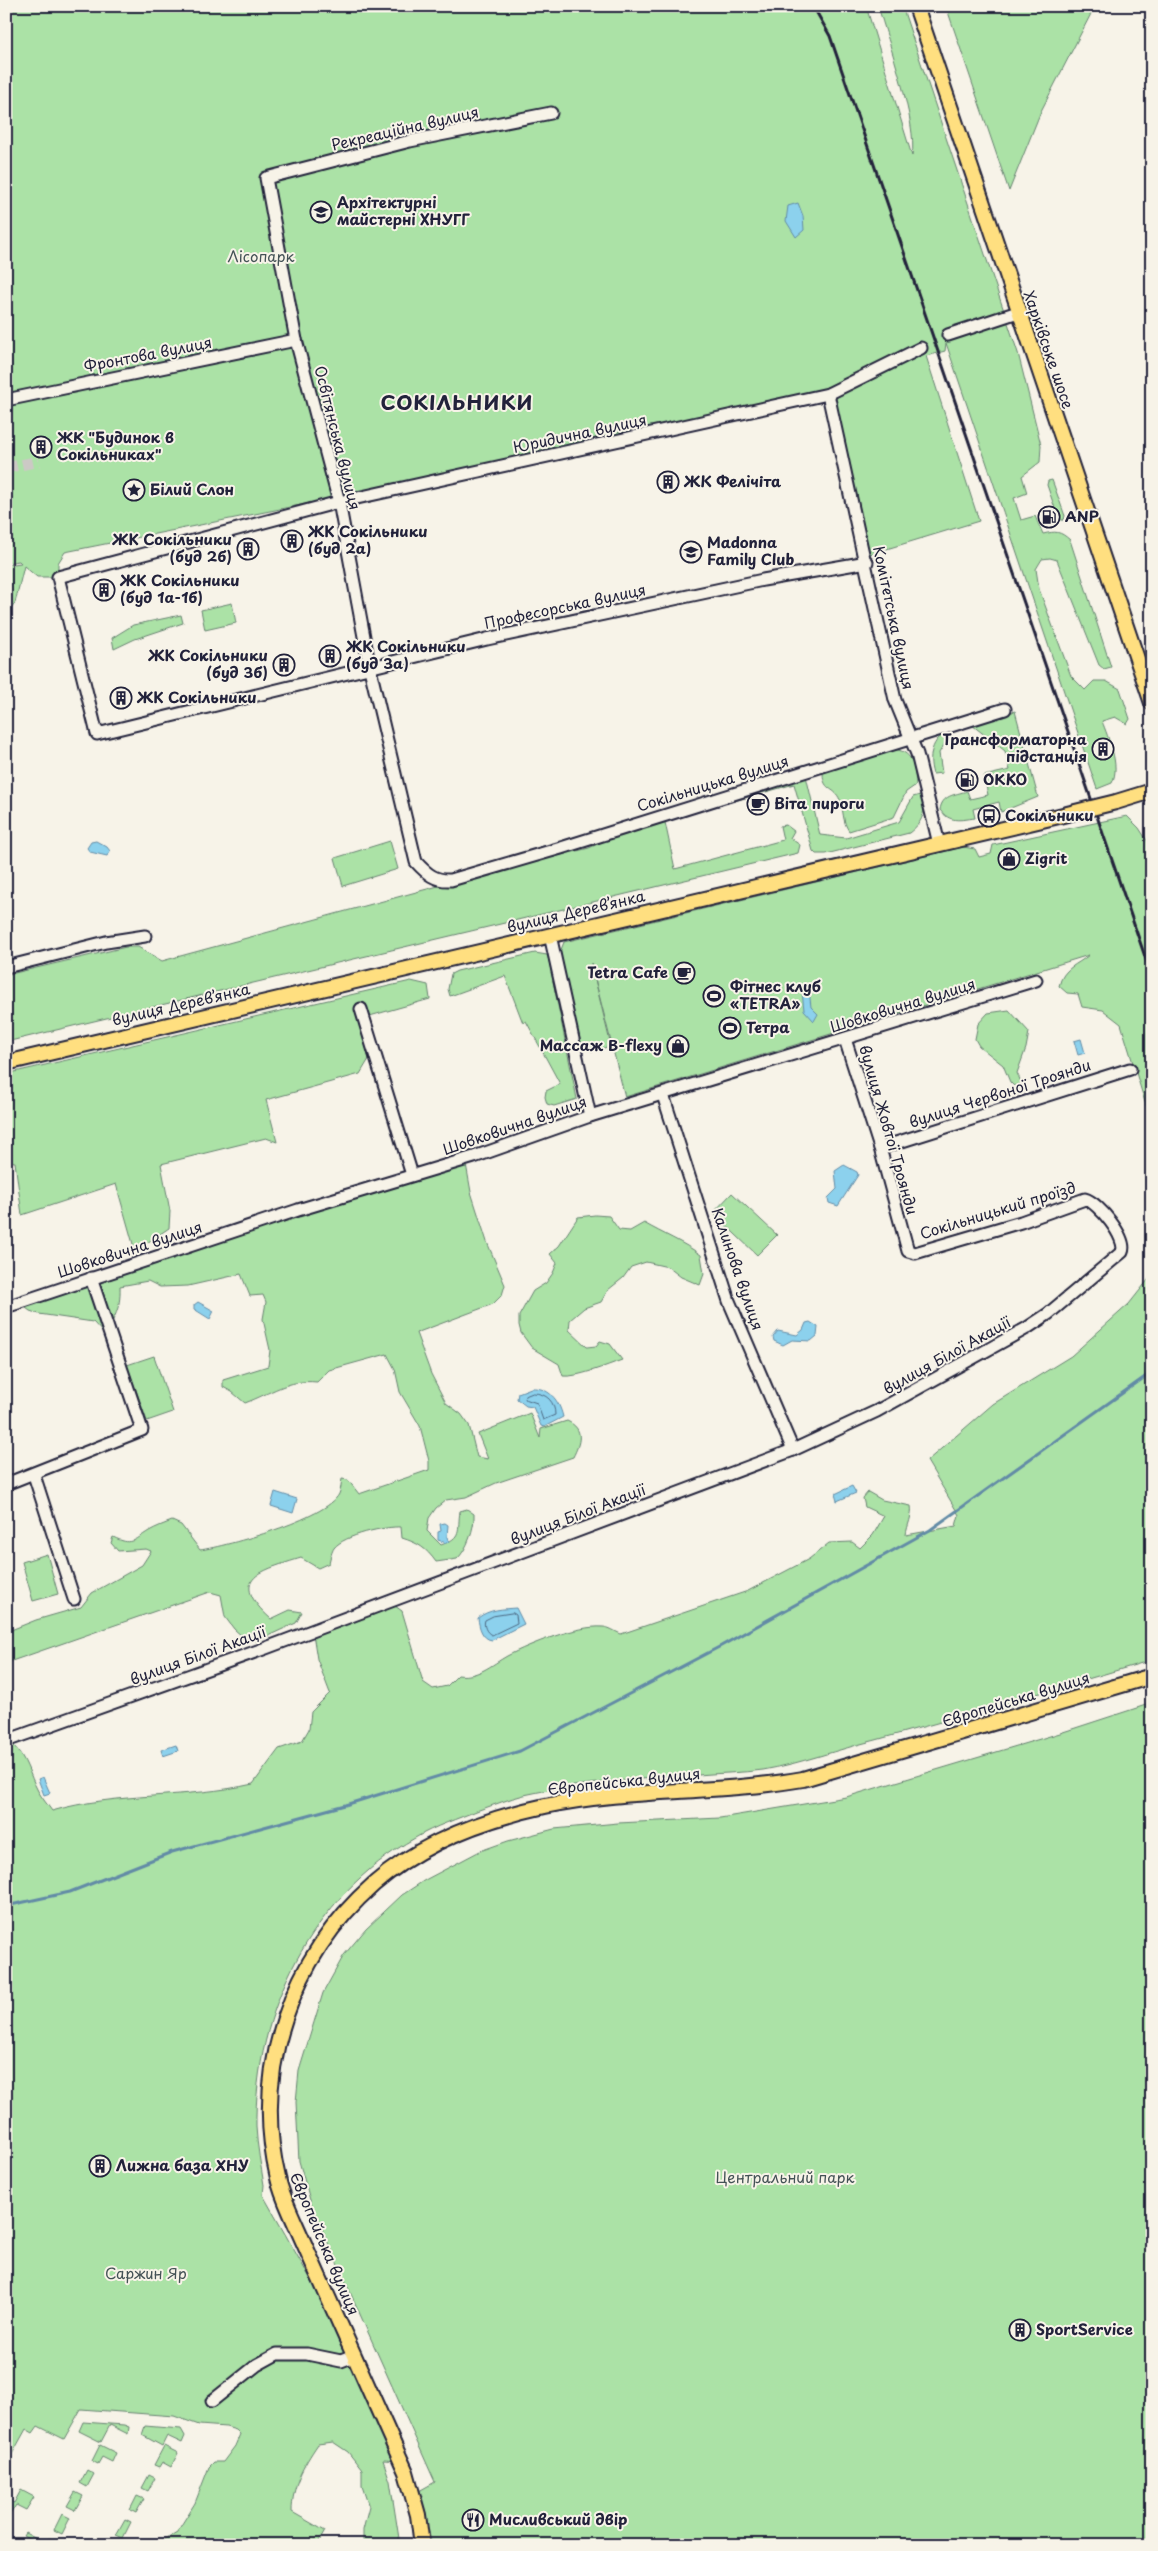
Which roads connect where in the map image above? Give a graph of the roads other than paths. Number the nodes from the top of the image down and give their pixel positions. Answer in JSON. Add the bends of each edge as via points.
{"nodes":[{"id":1,"x":916,"y":6,"type":"edge"},
{"id":2,"x":551,"y":113,"type":"dead end"},
{"id":3,"x":266,"y":178,"type":"joint"},
{"id":4,"x":1018,"y":312,"type":"junction"},
{"id":5,"x":948,"y":335,"type":"dead end"},
{"id":6,"x":296,"y":340,"type":"junction"},
{"id":7,"x":921,"y":348,"type":"dead end"},
{"id":8,"x":828,"y":394,"type":"junction"},
{"id":9,"x":6,"y":400,"type":"edge"},
{"id":10,"x":339,"y":502,"type":"junction"},
{"id":11,"x":867,"y":562,"type":"junction"},
{"id":12,"x":370,"y":669,"type":"junction"},
{"id":13,"x":1152,"y":703,"type":"edge"},
{"id":14,"x":1005,"y":709,"type":"dead end"},
{"id":15,"x":97,"y":734,"type":"joint"},
{"id":16,"x":912,"y":739,"type":"junction"},
{"id":17,"x":1152,"y":791,"type":"edge"},
{"id":18,"x":939,"y":844,"type":"junction"},
{"id":19,"x":429,"y":876,"type":"joint"},
{"id":20,"x":550,"y":934,"type":"junction"},
{"id":21,"x":146,"y":936,"type":"dead end"},
{"id":22,"x":6,"y":967,"type":"edge"},
{"id":23,"x":1036,"y":980,"type":"dead end"},
{"id":24,"x":361,"y":1009,"type":"dead end"},
{"id":25,"x":845,"y":1039,"type":"junction"},
{"id":26,"x":6,"y":1063,"type":"edge"},
{"id":27,"x":1130,"y":1068,"type":"dead end"},
{"id":28,"x":663,"y":1095,"type":"junction"},
{"id":29,"x":590,"y":1116,"type":"junction"},
{"id":30,"x":880,"y":1148,"type":"junction"},
{"id":31,"x":412,"y":1175,"type":"junction"},
{"id":32,"x":1124,"y":1248,"type":"joint"},
{"id":33,"x":915,"y":1253,"type":"joint"},
{"id":34,"x":91,"y":1278,"type":"junction"},
{"id":35,"x":6,"y":1306,"type":"edge"},
{"id":36,"x":793,"y":1450,"type":"junction"},
{"id":37,"x":34,"y":1475,"type":"junction"},
{"id":38,"x":6,"y":1484,"type":"edge"},
{"id":39,"x":74,"y":1599,"type":"dead end"},
{"id":40,"x":1152,"y":1676,"type":"edge"},
{"id":41,"x":6,"y":1741,"type":"edge"},
{"id":42,"x":354,"y":2356,"type":"junction"},
{"id":43,"x":212,"y":2401,"type":"dead end"},
{"id":44,"x":422,"y":2545,"type":"edge"}],
"edges":[{"from":1,"to":4,"type":"main road","name":"Харківське шосе"},
{"from":2,"to":3,"type":"street","name":"Рекреаційна вулиця","via":[[410,141]]},
{"from":3,"to":6,"type":"street","name":"Освітянська вулиця"},
{"from":4,"to":5,"type":"street"},
{"from":4,"to":13,"type":"main road","name":"Харківське шосе"},
{"from":6,"to":9,"type":"street","name":"Фронтова вулиця"},
{"from":6,"to":10,"type":"street","name":"Освітянська вулиця"},
{"from":7,"to":8,"type":"street","name":"Юридична вулиця"},
{"from":8,"to":10,"type":"street","name":"Юридична вулиця"},
{"from":8,"to":11,"type":"street","name":"Комітетська вулиця"},
{"from":10,"to":12,"type":"street","name":"Освітянська вулиця"},
{"from":10,"to":15,"type":"street","name":"Юридична вулиця","via":[[58,576]]},
{"from":11,"to":12,"type":"street","name":"Професорська вулиця","via":[[633,607]]},
{"from":11,"to":16,"type":"street","name":"Комітетська вулиця","via":[[895,700]]},
{"from":12,"to":15,"type":"street","name":"Професорська вулиця"},
{"from":12,"to":19,"type":"street","name":"Освітянська вулиця","via":[[416,862]]},
{"from":14,"to":16,"type":"street","name":"Сокільницька вулиця"},
{"from":16,"to":18,"type":"street","name":"Комітетська вулиця"},
{"from":16,"to":19,"type":"street","name":"Сокільницька вулиця","via":[[451,880]]},
{"from":17,"to":18,"type":"main road","name":"вулиця Дерев’янка","bridge":true},
{"from":18,"to":20,"type":"main road","name":"вулиця Дерев’янка"},
{"from":20,"to":26,"type":"main road","name":"вулиця Дерев’янка"},
{"from":20,"to":29,"type":"street"},
{"from":21,"to":22,"type":"street","via":[[106,942]]},
{"from":23,"to":25,"type":"street","name":"Шовковична вулиця"},
{"from":24,"to":31,"type":"street"},
{"from":25,"to":28,"type":"street","name":"Шовковична вулиця"},
{"from":25,"to":30,"type":"street","name":"вулиця Жовтої Троянди"},
{"from":27,"to":30,"type":"street","name":"вулиця Червоної Троянди"},
{"from":28,"to":29,"type":"street","name":"Шовковична вулиця"},
{"from":28,"to":36,"type":"street","name":"Калинова вулиця","via":[[729,1301]]},
{"from":29,"to":31,"type":"street","name":"Шовковична вулиця"},
{"from":30,"to":33,"type":"street","name":"вулиця Жовтої Троянди","via":[[906,1247]]},
{"from":31,"to":34,"type":"street","name":"Шовковична вулиця"},
{"from":32,"to":33,"type":"street","name":"Сокільницький проїзд","via":[[1123,1241],[1097,1206],[1085,1199],[1021,1222]]},
{"from":32,"to":36,"type":"street","name":"вулиця Білої Акації","via":[[1105,1267],[1027,1328],[877,1412]]},
{"from":34,"to":35,"type":"street","name":"Шовковична вулиця"},
{"from":34,"to":37,"type":"street","via":[[142,1430]]},
{"from":36,"to":41,"type":"street","name":"вулиця Білої Акації","via":[[266,1648]]},
{"from":37,"to":38,"type":"street"},
{"from":37,"to":39,"type":"street"},
{"from":40,"to":42,"type":"main road","name":"Європейська вулиця","via":[[803,1779],[592,1799],[529,1810],[443,1840],[402,1863],[374,1884],[325,1936],[304,1968],[280,2033],[273,2062],[268,2115],[278,2180]]},
{"from":42,"to":43,"type":"street","via":[[341,2361],[307,2354],[277,2354],[257,2365]]},
{"from":42,"to":44,"type":"main road","name":"Європейська вулиця","via":[[406,2472]]}]}
